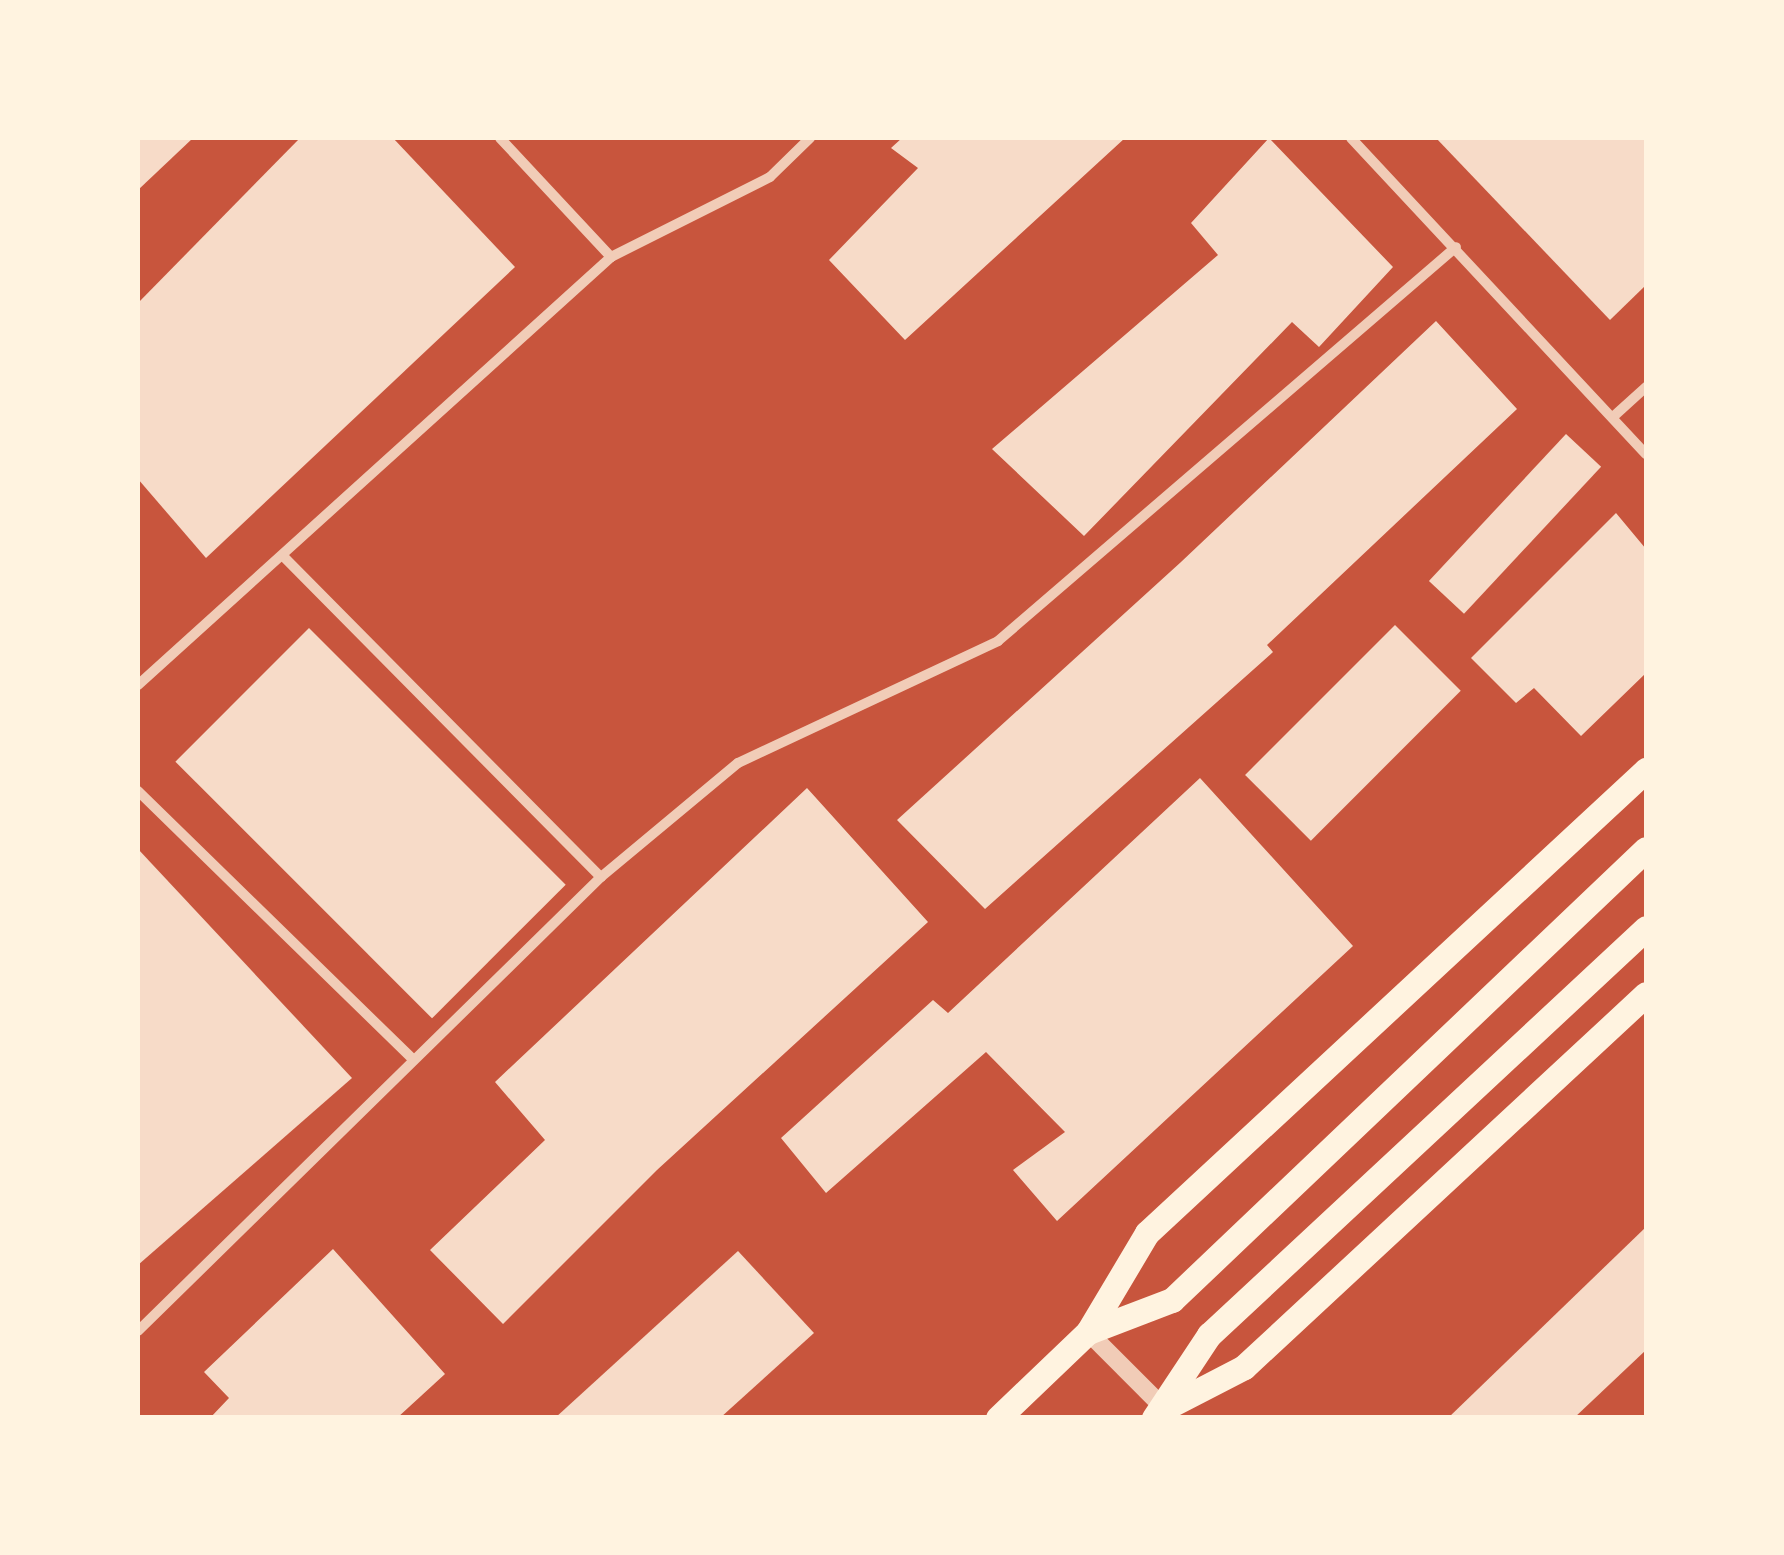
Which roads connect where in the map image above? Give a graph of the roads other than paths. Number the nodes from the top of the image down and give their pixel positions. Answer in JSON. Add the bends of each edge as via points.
{"nodes":[{"id":1,"x":500,"y":138,"type":"edge"},
{"id":2,"x":810,"y":138,"type":"edge"},
{"id":3,"x":1350,"y":138,"type":"edge"},
{"id":4,"x":1456,"y":247,"type":"junction"},
{"id":5,"x":611,"y":257,"type":"junction"},
{"id":6,"x":1646,"y":387,"type":"edge"},
{"id":7,"x":1614,"y":416,"type":"junction"},
{"id":8,"x":1646,"y":454,"type":"edge"},
{"id":9,"x":283,"y":556,"type":"junction"},
{"id":10,"x":138,"y":685,"type":"edge"},
{"id":11,"x":1646,"y":770,"type":"edge"},
{"id":12,"x":138,"y":791,"type":"edge"},
{"id":13,"x":1646,"y":849,"type":"edge"},
{"id":14,"x":601,"y":878,"type":"junction"},
{"id":15,"x":1646,"y":928,"type":"edge"},
{"id":16,"x":1646,"y":994,"type":"edge"},
{"id":17,"x":413,"y":1059,"type":"junction"},
{"id":18,"x":138,"y":1332,"type":"edge"},
{"id":19,"x":1088,"y":1332,"type":"junction"},
{"id":20,"x":1164,"y":1414,"type":"edge"},
{"id":21,"x":998,"y":1418,"type":"edge"}],
"edges":[{"from":1,"to":5,"type":"street"},
{"from":2,"to":5,"type":"street","via":[[770,177]]},
{"from":3,"to":4,"type":"street"},
{"from":4,"to":7,"type":"street"},
{"from":4,"to":14,"type":"street","via":[[998,641],[738,763]]},
{"from":5,"to":9,"type":"street"},
{"from":6,"to":7,"type":"street"},
{"from":7,"to":8,"type":"street"},
{"from":9,"to":10,"type":"street"},
{"from":9,"to":14,"type":"street"},
{"from":11,"to":19,"type":"main road","via":[[1147,1233]]},
{"from":12,"to":17,"type":"street"},
{"from":13,"to":19,"type":"main road","via":[[1172,1300]]},
{"from":14,"to":17,"type":"street"},
{"from":15,"to":20,"type":"main road","via":[[1209,1335]]},
{"from":16,"to":20,"type":"main road","via":[[1244,1366]]},
{"from":17,"to":18,"type":"street"},
{"from":19,"to":20,"type":"street"},
{"from":19,"to":21,"type":"main road"}]}
